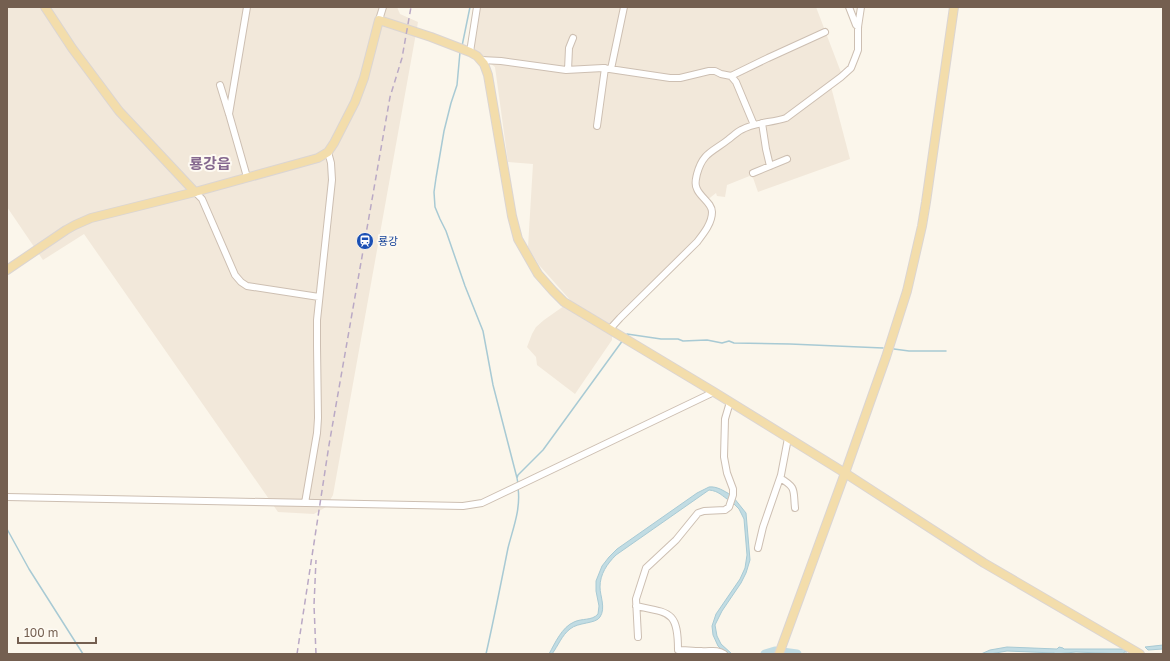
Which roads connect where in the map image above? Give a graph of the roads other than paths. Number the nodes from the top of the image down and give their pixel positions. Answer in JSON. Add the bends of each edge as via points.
{"nodes":[{"id":1,"x":45,"y":7,"type":"edge"},
{"id":2,"x":247,"y":7,"type":"edge"},
{"id":3,"x":383,"y":7,"type":"edge"},
{"id":4,"x":477,"y":7,"type":"edge"},
{"id":5,"x":624,"y":7,"type":"edge"},
{"id":6,"x":849,"y":7,"type":"edge"},
{"id":7,"x":861,"y":7,"type":"edge"},
{"id":8,"x":954,"y":7,"type":"edge"},
{"id":9,"x":380,"y":20,"type":"junction"},
{"id":10,"x":858,"y":26,"type":"junction"},
{"id":11,"x":825,"y":32,"type":"dead end"},
{"id":12,"x":573,"y":38,"type":"dead end"},
{"id":13,"x":464,"y":50,"type":"junction"},
{"id":14,"x":481,"y":60,"type":"junction"},
{"id":15,"x":608,"y":68,"type":"junction"},
{"id":16,"x":568,"y":70,"type":"junction"},
{"id":17,"x":731,"y":76,"type":"junction"},
{"id":18,"x":220,"y":85,"type":"dead end"},
{"id":19,"x":229,"y":114,"type":"junction"},
{"id":20,"x":762,"y":123,"type":"junction"},
{"id":21,"x":754,"y":124,"type":"junction"},
{"id":22,"x":597,"y":126,"type":"dead end"},
{"id":23,"x":328,"y":152,"type":"junction"},
{"id":24,"x":787,"y":159,"type":"dead end"},
{"id":25,"x":770,"y":166,"type":"junction"},
{"id":26,"x":752,"y":173,"type":"dead end"},
{"id":27,"x":248,"y":178,"type":"junction"},
{"id":28,"x":196,"y":192,"type":"junction"},
{"id":29,"x":7,"y":270,"type":"edge"},
{"id":30,"x":319,"y":297,"type":"junction"},
{"id":31,"x":610,"y":329,"type":"junction"},
{"id":32,"x":714,"y":392,"type":"junction"},
{"id":33,"x":730,"y":402,"type":"junction"},
{"id":34,"x":788,"y":438,"type":"junction"},
{"id":35,"x":845,"y":473,"type":"junction"},
{"id":36,"x":780,"y":478,"type":"junction"},
{"id":37,"x":8,"y":497,"type":"edge"},
{"id":38,"x":305,"y":503,"type":"junction"},
{"id":39,"x":795,"y":508,"type":"dead end"},
{"id":40,"x":758,"y":548,"type":"dead end"},
{"id":41,"x":636,"y":606,"type":"junction"},
{"id":42,"x":638,"y":636,"type":"dead end"},
{"id":43,"x":781,"y":651,"type":"edge"},
{"id":44,"x":702,"y":653,"type":"edge"},
{"id":45,"x":724,"y":654,"type":"edge"},
{"id":46,"x":1140,"y":654,"type":"edge"}],
"edges":[{"from":1,"to":28,"type":"main road","via":[[119,111]]},
{"from":2,"to":19,"type":"street"},
{"from":3,"to":9,"type":"street"},
{"from":4,"to":13,"type":"street"},
{"from":5,"to":15,"type":"street"},
{"from":6,"to":10,"type":"street"},
{"from":7,"to":10,"type":"street"},
{"from":8,"to":35,"type":"main road","via":[[930,178],[907,291]]},
{"from":9,"to":13,"type":"main road"},
{"from":9,"to":23,"type":"main road","via":[[355,102]]},
{"from":10,"to":20,"type":"street","via":[[857,54],[847,72],[786,118]]},
{"from":11,"to":17,"type":"street"},
{"from":12,"to":16,"type":"street","via":[[569,48]]},
{"from":13,"to":14,"type":"main road"},
{"from":14,"to":16,"type":"street"},
{"from":14,"to":31,"type":"main road","via":[[488,75],[518,239],[538,274],[564,302]]},
{"from":15,"to":16,"type":"street"},
{"from":15,"to":17,"type":"street","via":[[670,78],[709,71]]},
{"from":15,"to":22,"type":"street"},
{"from":17,"to":21,"type":"street"},
{"from":18,"to":19,"type":"street"},
{"from":19,"to":27,"type":"street"},
{"from":20,"to":21,"type":"street"},
{"from":20,"to":25,"type":"street"},
{"from":21,"to":31,"type":"street","via":[[736,133],[703,159],[695,184],[712,211],[705,232]]},
{"from":23,"to":27,"type":"main road","via":[[318,158]]},
{"from":23,"to":30,"type":"street","via":[[332,180]]},
{"from":24,"to":25,"type":"street"},
{"from":25,"to":26,"type":"street"},
{"from":27,"to":28,"type":"main road"},
{"from":28,"to":29,"type":"main road","via":[[91,218],[75,225]]},
{"from":28,"to":30,"type":"street","via":[[202,199],[235,275],[241,282],[247,286]]},
{"from":30,"to":38,"type":"street","via":[[318,433]]},
{"from":31,"to":32,"type":"main road"},
{"from":32,"to":33,"type":"main road"},
{"from":32,"to":38,"type":"street","via":[[482,503],[463,506]]},
{"from":33,"to":34,"type":"main road"},
{"from":33,"to":41,"type":"street","via":[[725,419],[724,457],[733,489],[729,507],[725,510],[698,513],[668,548],[648,565],[643,573]]},
{"from":34,"to":35,"type":"main road"},
{"from":34,"to":36,"type":"street"},
{"from":35,"to":43,"type":"main road"},
{"from":35,"to":46,"type":"main road","via":[[984,563]]},
{"from":36,"to":39,"type":"street","via":[[793,488]]},
{"from":36,"to":40,"type":"street"},
{"from":37,"to":38,"type":"street"},
{"from":41,"to":42,"type":"street"},
{"from":41,"to":44,"type":"street","via":[[670,616],[678,635],[678,650]]},
{"from":44,"to":45,"type":"street","via":[[713,650]]}]}
